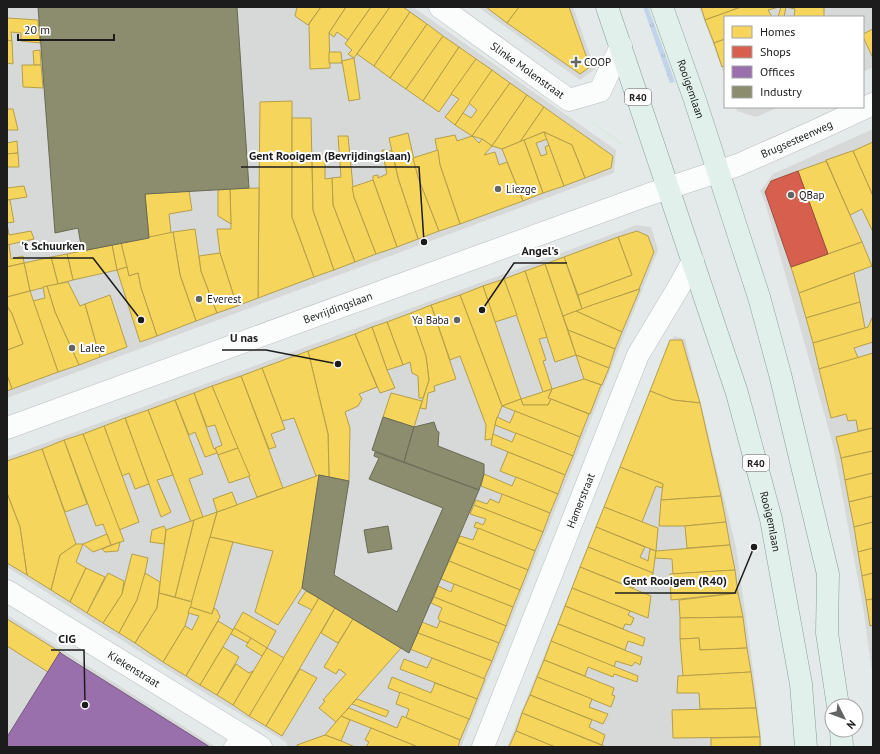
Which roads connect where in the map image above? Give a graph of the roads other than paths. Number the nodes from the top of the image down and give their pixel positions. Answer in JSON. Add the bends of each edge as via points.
{"nodes":[{"id":1,"x":440,"y":7,"type":"edge"},
{"id":2,"x":607,"y":7,"type":"edge"},
{"id":3,"x":662,"y":7,"type":"edge"},
{"id":4,"x":621,"y":46,"type":"junction"},
{"id":5,"x":873,"y":104,"type":"edge"},
{"id":6,"x":718,"y":171,"type":"junction"},
{"id":7,"x":668,"y":188,"type":"junction"},
{"id":8,"x":693,"y":261,"type":"junction"},
{"id":9,"x":7,"y":428,"type":"edge"},
{"id":10,"x":7,"y":591,"type":"edge"},
{"id":11,"x":837,"y":698,"type":"edge"},
{"id":12,"x":236,"y":740,"type":"edge"},
{"id":13,"x":261,"y":747,"type":"edge"},
{"id":14,"x":483,"y":747,"type":"edge"},
{"id":15,"x":806,"y":747,"type":"edge"}],
"edges":[{"from":1,"to":4,"type":"street","name":"Slinke Molenstraat","via":[[569,100],[600,92]]},
{"from":2,"to":4,"type":"main road","name":"Rooigemlaan","number":"R40"},
{"from":3,"to":6,"type":"main road","name":"Rooigemlaan"},
{"from":4,"to":7,"type":"main road","name":"Rooigemlaan","number":"R40"},
{"from":5,"to":6,"type":"street","name":"Brugsesteenweg","via":[[738,165]]},
{"from":6,"to":7,"type":"street"},
{"from":6,"to":11,"type":"main road","name":"Rooigemlaan","via":[[772,342],[828,574],[827,633]]},
{"from":7,"to":8,"type":"main road","name":"Rooigemlaan","number":"R40"},
{"from":7,"to":9,"type":"street","name":"Bevrijdingslaan"},
{"from":8,"to":14,"type":"street","name":"Hamerstraat","via":[[638,355]]},
{"from":8,"to":15,"type":"main road","name":"Rooigemlaan","number":"R40","via":[[737,394],[771,519],[801,684]]},
{"from":10,"to":12,"type":"street","name":"Kiekenstraat"},
{"from":12,"to":13,"type":"street","name":"Kiekenstraat"}]}
